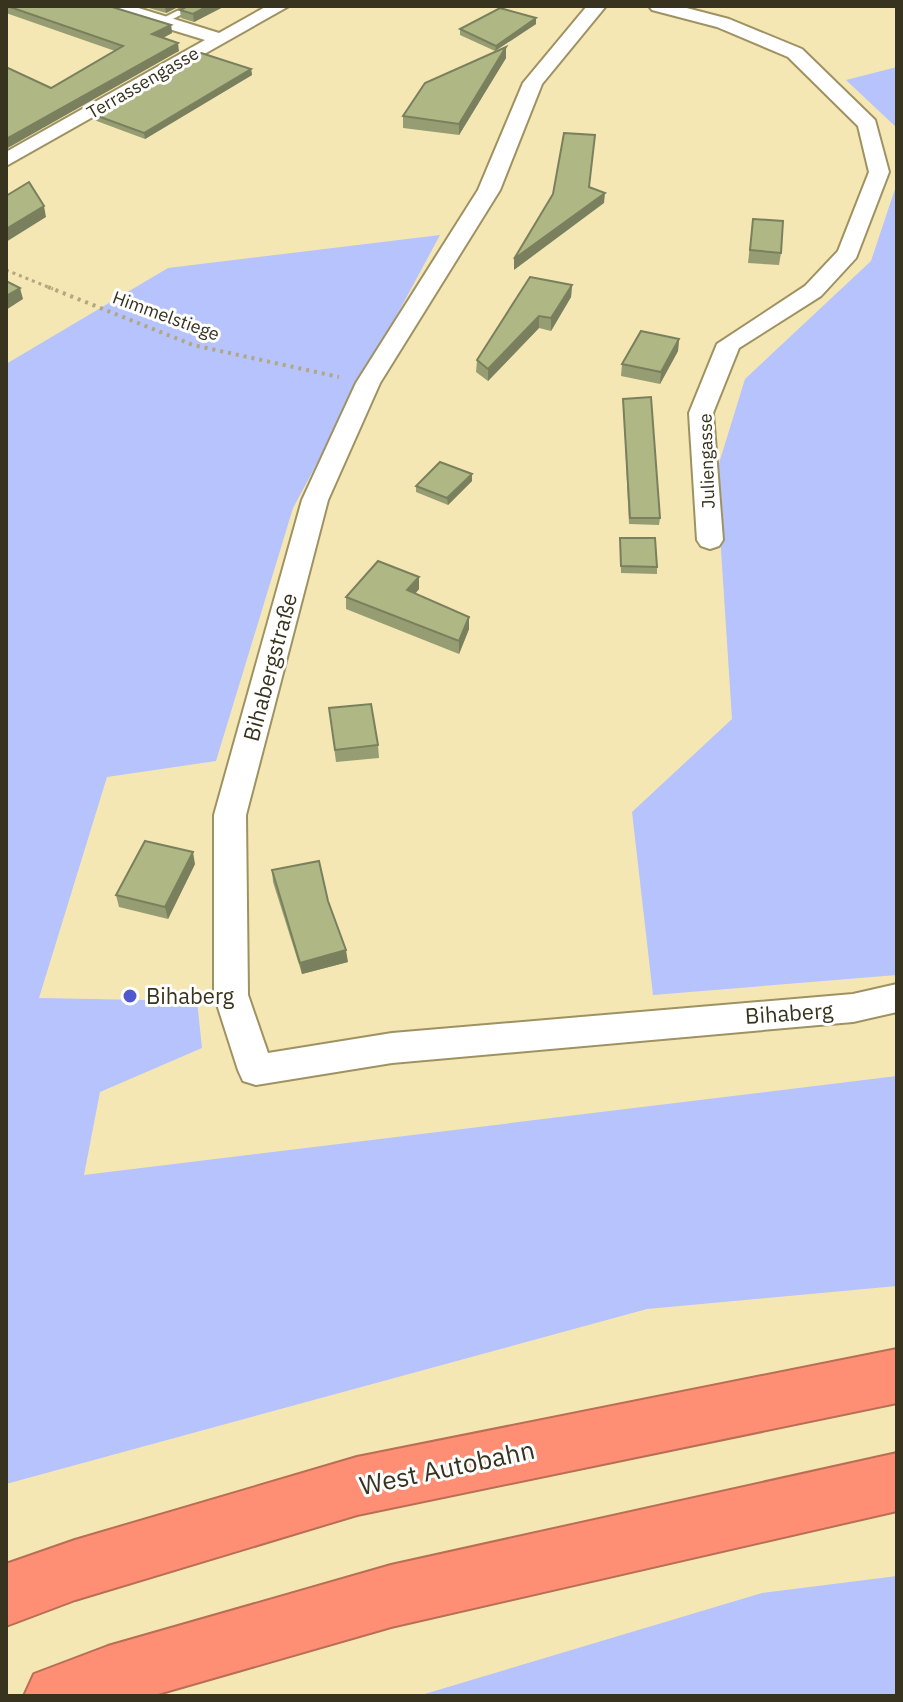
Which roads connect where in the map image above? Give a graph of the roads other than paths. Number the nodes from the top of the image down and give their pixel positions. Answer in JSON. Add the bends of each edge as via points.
{"nodes":[{"id":1,"x":113,"y":6,"type":"edge"},
{"id":2,"x":194,"y":6,"type":"edge"},
{"id":3,"x":280,"y":6,"type":"edge"},
{"id":4,"x":597,"y":6,"type":"edge"},
{"id":5,"x":658,"y":6,"type":"edge"},
{"id":6,"x":162,"y":21,"type":"junction"},
{"id":7,"x":220,"y":39,"type":"junction"},
{"id":8,"x":6,"y":160,"type":"edge"},
{"id":9,"x":710,"y":540,"type":"dead end"},
{"id":10,"x":897,"y":998,"type":"edge"},
{"id":11,"x":585,"y":1029,"type":"joint"},
{"id":12,"x":897,"y":1376,"type":"edge"},
{"id":13,"x":897,"y":1482,"type":"edge"},
{"id":14,"x":6,"y":1595,"type":"edge"},
{"id":15,"x":56,"y":1696,"type":"edge"}],
"edges":[{"from":1,"to":6,"type":"street"},
{"from":2,"to":6,"type":"lane"},
{"from":3,"to":7,"type":"street","name":"Terrassengasse"},
{"from":4,"to":11,"type":"street","name":"Bihabergstraße","via":[[533,83],[489,190],[368,383],[315,500],[230,815],[231,995],[256,1070],[392,1048]]},
{"from":5,"to":9,"type":"street","name":"Juliengasse","via":[[723,23],[795,53],[868,124],[879,172],[848,253],[813,291],[729,344],[701,413]]},
{"from":6,"to":7,"type":"street"},
{"from":7,"to":8,"type":"street","name":"Terrassengasse"},
{"from":10,"to":11,"type":"street","name":"Bihaberg","via":[[853,1008]]},
{"from":12,"to":14,"type":"highway","name":"West Autobahn","via":[[357,1486]]},
{"from":13,"to":15,"type":"highway","via":[[391,1596]]}]}
